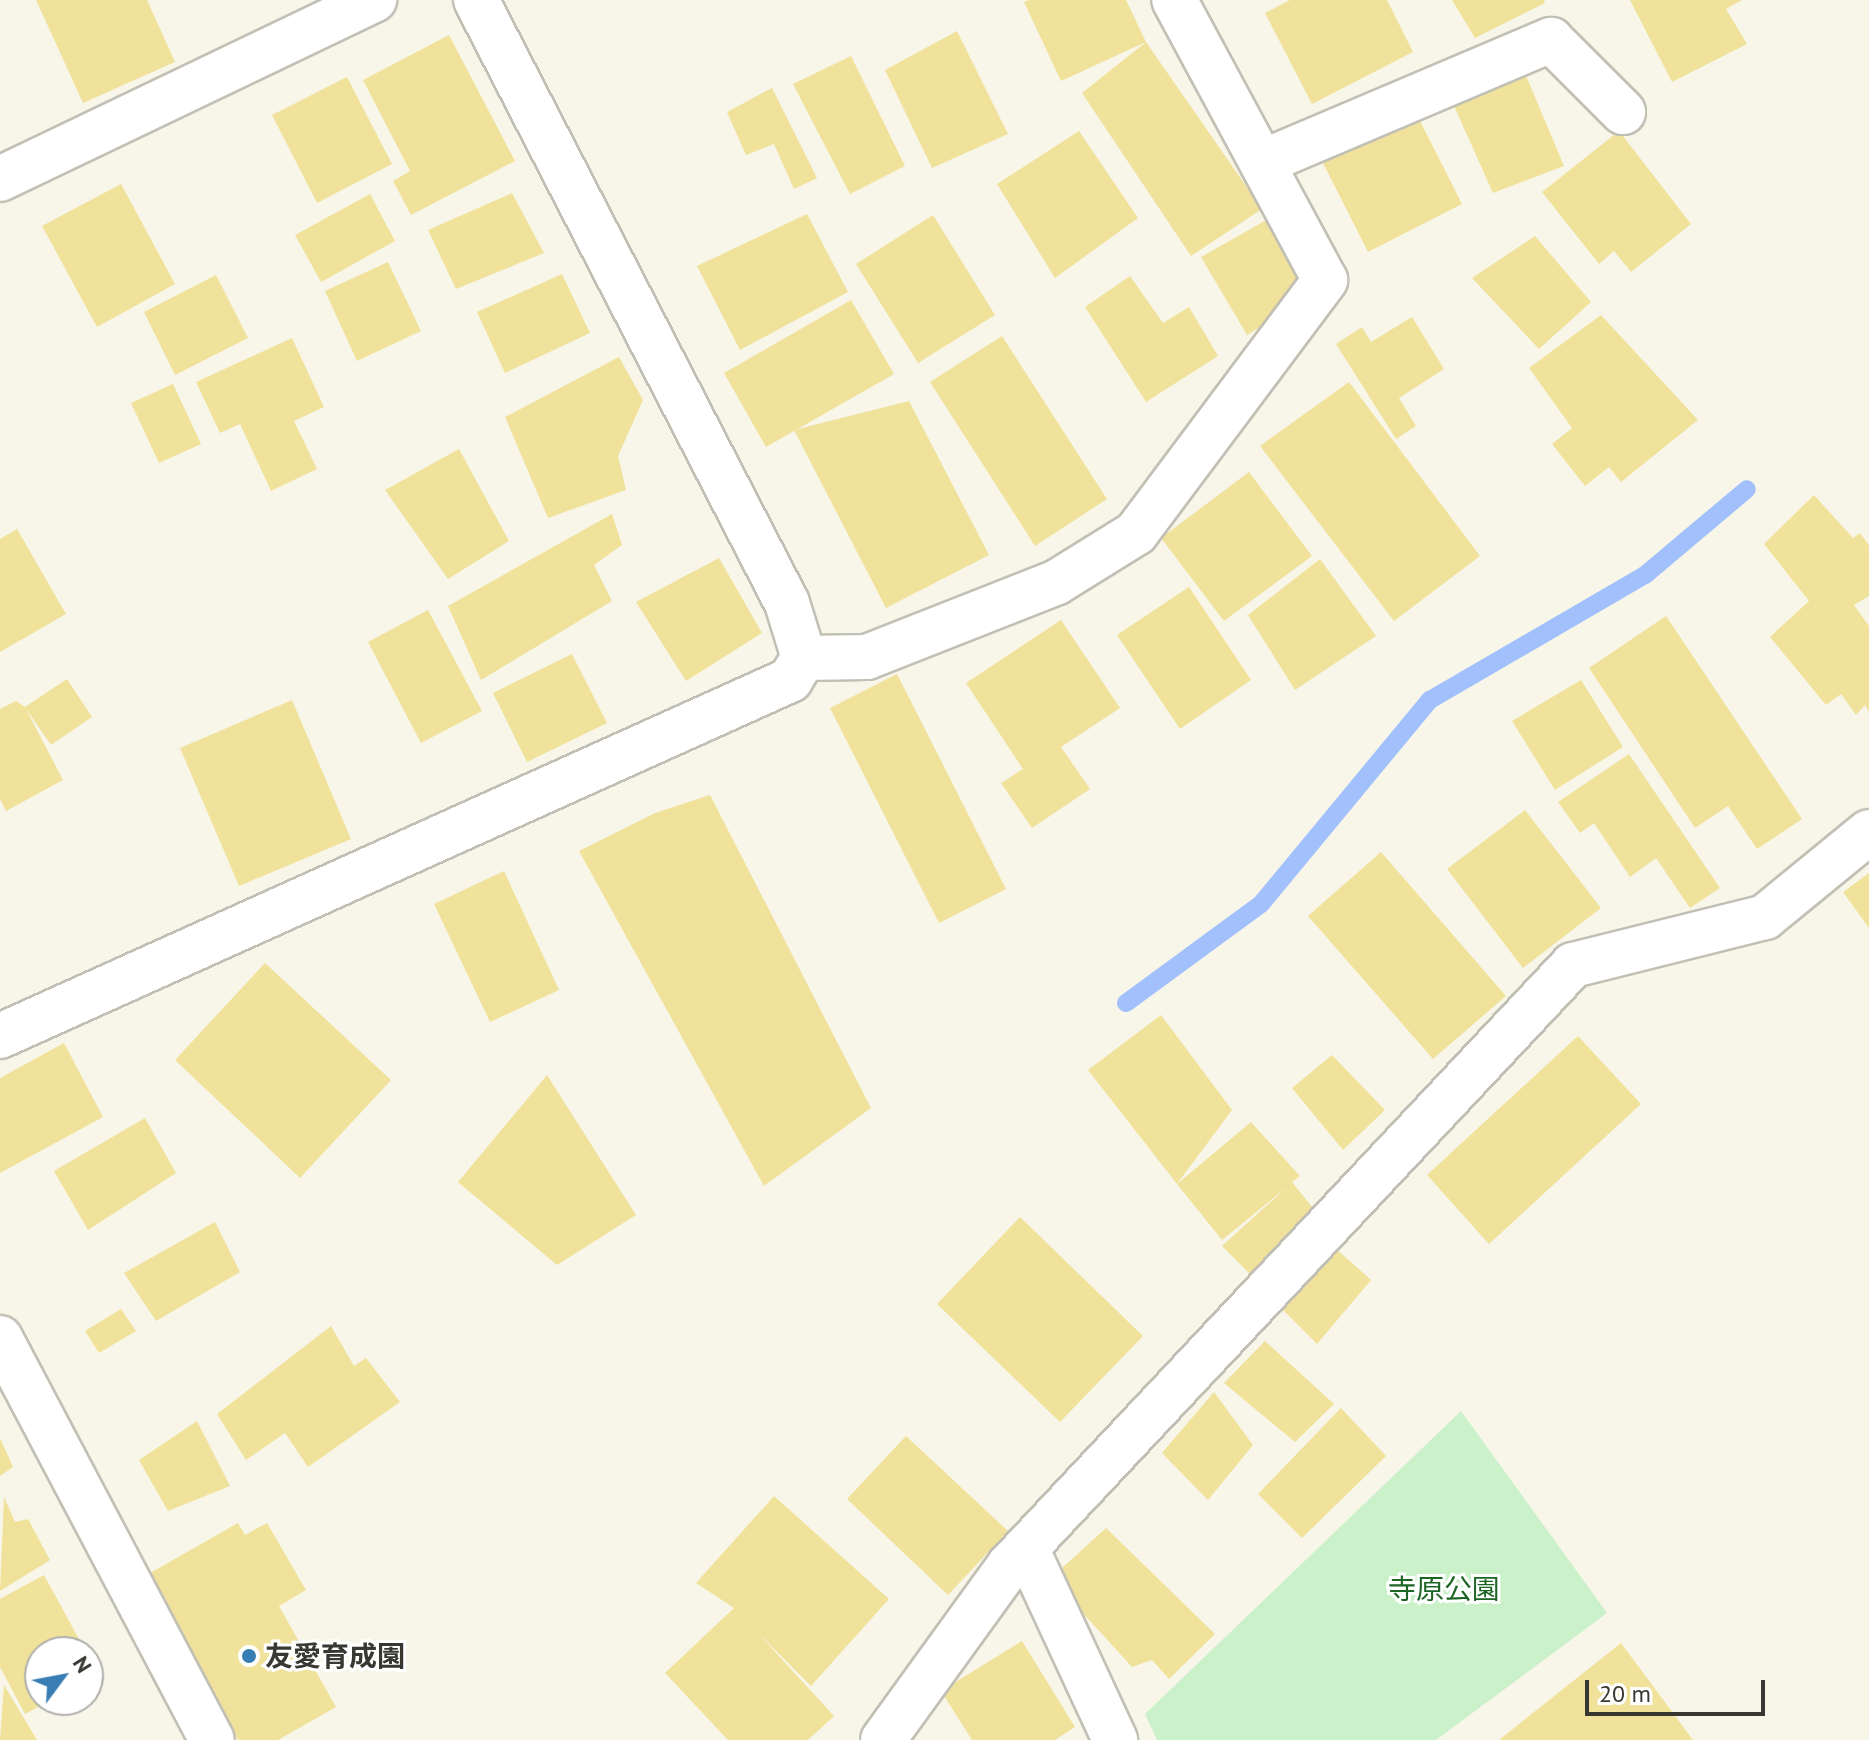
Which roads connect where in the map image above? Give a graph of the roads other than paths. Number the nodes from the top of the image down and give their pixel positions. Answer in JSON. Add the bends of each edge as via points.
{"nodes":[{"id":1,"x":374,"y":0,"type":"edge"},
{"id":2,"x":476,"y":0,"type":"edge"},
{"id":3,"x":1174,"y":0,"type":"edge"},
{"id":4,"x":1623,"y":112,"type":"dead end"},
{"id":5,"x":1263,"y":162,"type":"junction"},
{"id":6,"x":0,"y":179,"type":"edge"},
{"id":7,"x":804,"y":658,"type":"junction"},
{"id":8,"x":1869,"y":832,"type":"edge"},
{"id":9,"x":0,"y":1036,"type":"edge"},
{"id":10,"x":0,"y":1338,"type":"edge"},
{"id":11,"x":1026,"y":1548,"type":"junction"},
{"id":12,"x":900,"y":1731,"type":"edge"},
{"id":13,"x":212,"y":1740,"type":"edge"},
{"id":14,"x":1115,"y":1740,"type":"edge"}],
"edges":[{"from":1,"to":6,"type":"street"},
{"from":2,"to":7,"type":"street","via":[[787,603]]},
{"from":3,"to":5,"type":"street"},
{"from":4,"to":5,"type":"street","via":[[1551,40]]},
{"from":5,"to":7,"type":"street","via":[[1325,280],[1136,533],[1057,582],[867,657]]},
{"from":7,"to":9,"type":"street","via":[[790,680]]},
{"from":8,"to":11,"type":"street","via":[[1765,917],[1573,965]]},
{"from":10,"to":13,"type":"street"},
{"from":11,"to":12,"type":"street"},
{"from":11,"to":14,"type":"street"}]}
